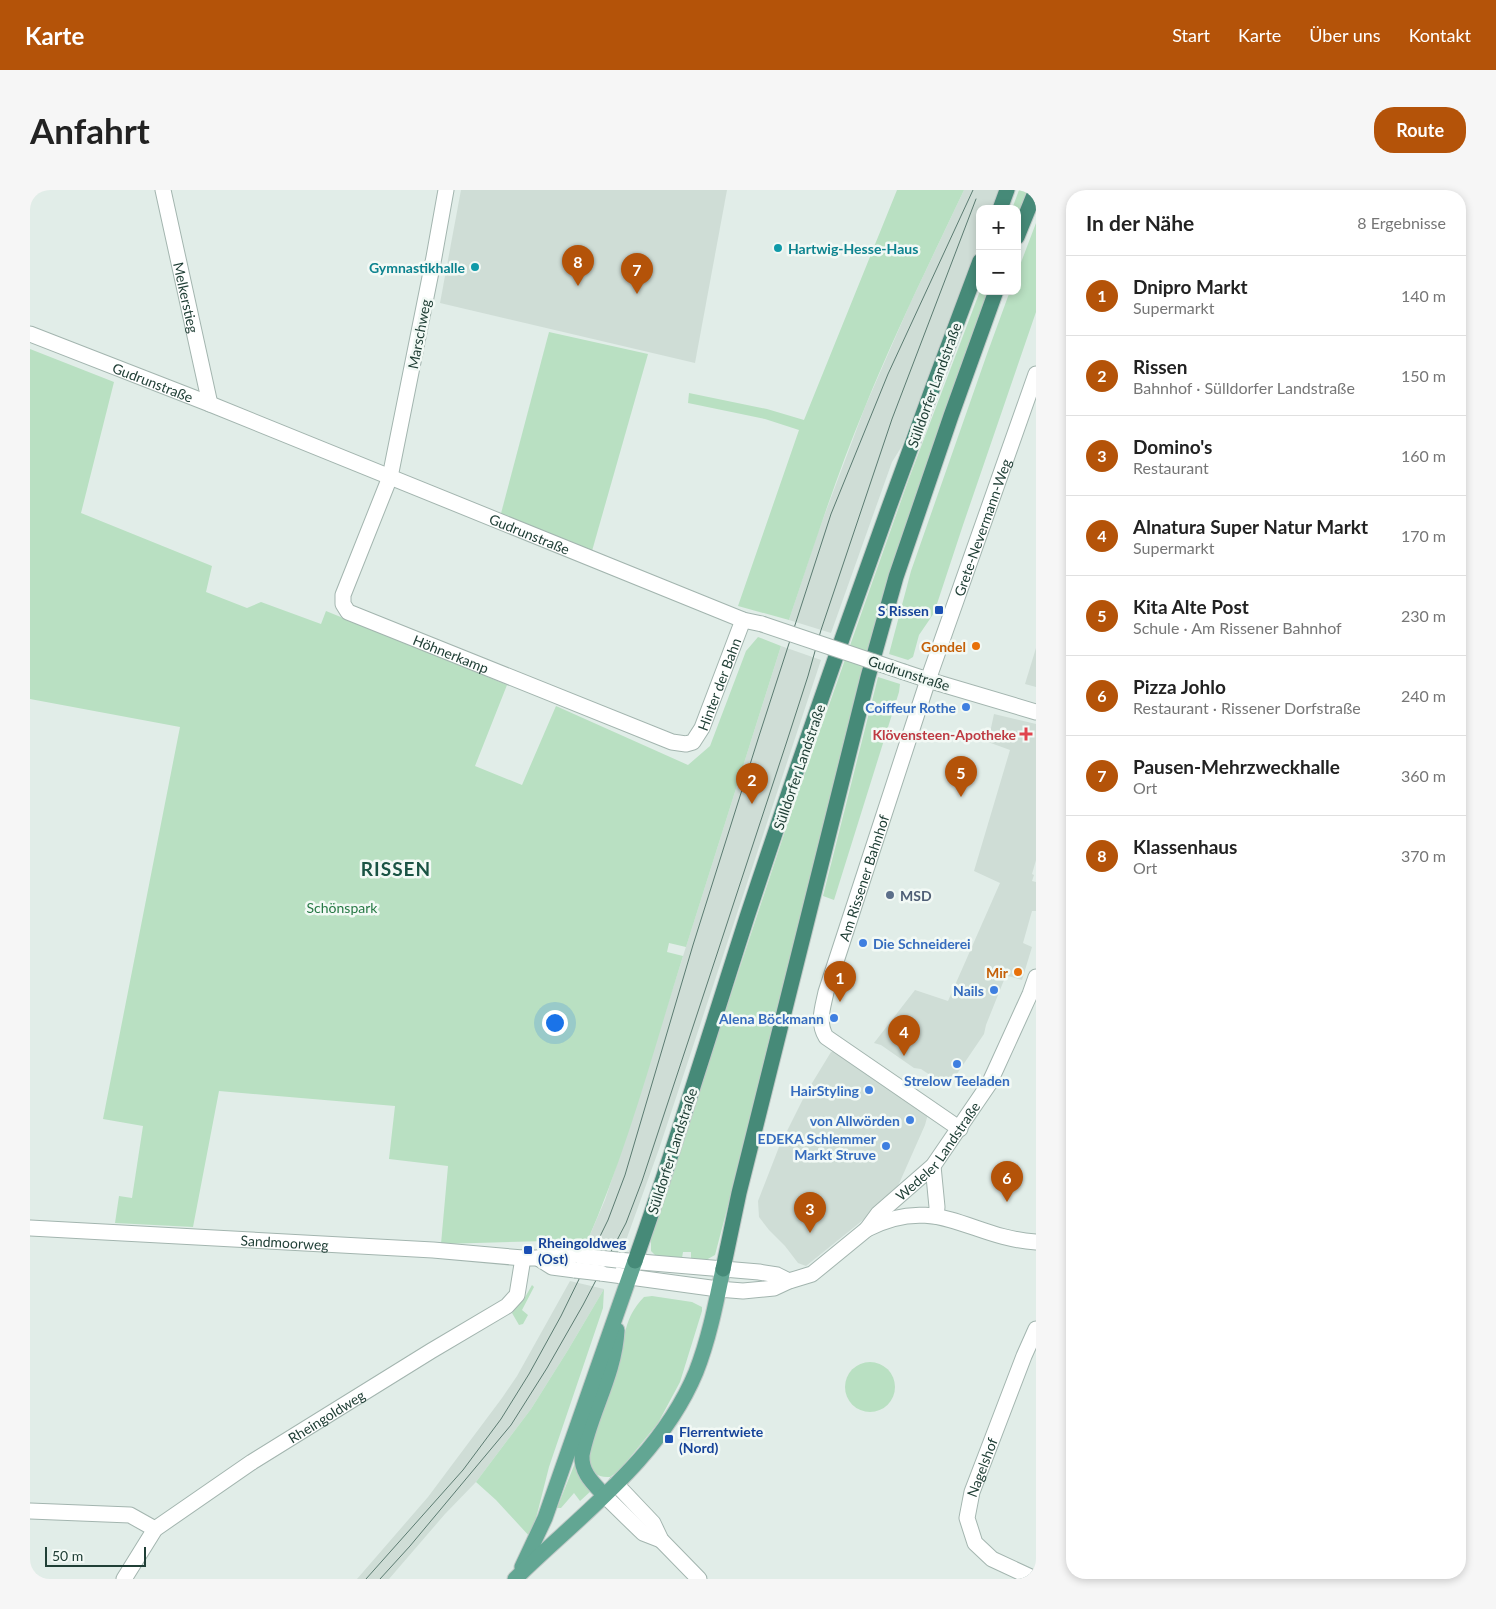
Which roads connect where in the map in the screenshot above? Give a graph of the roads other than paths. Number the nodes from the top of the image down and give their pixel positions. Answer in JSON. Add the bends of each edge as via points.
{"nodes":[{"id":1,"x":163,"y":190,"type":"edge"},
{"id":2,"x":446,"y":190,"type":"edge"},
{"id":3,"x":1007,"y":190,"type":"edge"},
{"id":4,"x":1036,"y":190,"type":"edge"},
{"id":5,"x":1001,"y":205,"type":"edge"},
{"id":6,"x":1021,"y":227,"type":"edge"},
{"id":7,"x":976,"y":272,"type":"edge"},
{"id":8,"x":995,"y":295,"type":"edge"},
{"id":9,"x":30,"y":334,"type":"edge"},
{"id":10,"x":1036,"y":374,"type":"edge"},
{"id":11,"x":210,"y":404,"type":"junction"},
{"id":12,"x":390,"y":477,"type":"junction"},
{"id":13,"x":743,"y":620,"type":"junction"},
{"id":14,"x":928,"y":680,"type":"junction"},
{"id":15,"x":1036,"y":712,"type":"edge"},
{"id":16,"x":690,"y":743,"type":"joint"},
{"id":17,"x":1036,"y":977,"type":"edge"},
{"id":18,"x":960,"y":1129,"type":"junction"},
{"id":19,"x":933,"y":1166,"type":"junction"},
{"id":20,"x":936,"y":1216,"type":"junction"},
{"id":21,"x":30,"y":1228,"type":"edge"},
{"id":22,"x":867,"y":1229,"type":"junction"},
{"id":23,"x":1036,"y":1242,"type":"edge"},
{"id":24,"x":523,"y":1258,"type":"junction"},
{"id":25,"x":635,"y":1261,"type":"junction"},
{"id":26,"x":577,"y":1263,"type":"junction"},
{"id":27,"x":723,"y":1268,"type":"junction"},
{"id":28,"x":630,"y":1276,"type":"junction"},
{"id":29,"x":789,"y":1281,"type":"junction"},
{"id":30,"x":718,"y":1289,"type":"junction"},
{"id":31,"x":617,"y":1311,"type":"junction"},
{"id":32,"x":1036,"y":1329,"type":"edge"},
{"id":33,"x":616,"y":1484,"type":"junction"},
{"id":34,"x":604,"y":1495,"type":"junction"},
{"id":35,"x":30,"y":1511,"type":"edge"},
{"id":36,"x":155,"y":1529,"type":"junction"},
{"id":37,"x":661,"y":1540,"type":"junction"},
{"id":38,"x":517,"y":1577,"type":"edge"},
{"id":39,"x":124,"y":1579,"type":"edge"},
{"id":40,"x":698,"y":1579,"type":"edge"},
{"id":41,"x":1035,"y":1579,"type":"edge"}],
"edges":[{"from":1,"to":11,"type":"street","name":"Melkerstieg"},
{"from":2,"to":12,"type":"street","name":"Marschweg"},
{"from":3,"to":5,"type":"highway"},
{"from":4,"to":6,"type":"highway"},
{"from":7,"to":25,"type":"highway","name":"Sülldorfer Landstraße","via":[[846,627]]},
{"from":8,"to":27,"type":"highway","name":"Sülldorfer Landstraße","via":[[890,596],[739,1193]]},
{"from":9,"to":11,"type":"street","name":"Gudrunstraße"},
{"from":10,"to":14,"type":"street","name":"Grete-Nevermann-Weg"},
{"from":11,"to":12,"type":"street","name":"Gudrunstraße"},
{"from":12,"to":13,"type":"street","name":"Gudrunstraße"},
{"from":12,"to":16,"type":"street","name":"Höhnerkamp","via":[[343,595],[343,604],[348,612],[672,742]]},
{"from":13,"to":14,"type":"street","name":"Gudrunstraße","bridge":true},
{"from":13,"to":16,"type":"street","name":"Hinter der Bahn","via":[[702,728]]},
{"from":14,"to":15,"type":"street","name":"Gudrunstraße"},
{"from":14,"to":18,"type":"street","name":"Am Rissener Bahnhof","via":[[826,992],[821,1024],[826,1037]]},
{"from":17,"to":18,"type":"street","name":"Wedeler Landstraße","via":[[989,1084]]},
{"from":18,"to":19,"type":"street","name":"Wedeler Landstraße"},
{"from":19,"to":20,"type":"street"},
{"from":19,"to":22,"type":"street","name":"Wedeler Landstraße","via":[[878,1214]]},
{"from":20,"to":22,"type":"street","via":[[907,1216]]},
{"from":20,"to":23,"type":"street","via":[[1005,1237]]},
{"from":21,"to":24,"type":"street","name":"Sandmoorweg","via":[[433,1250]]},
{"from":22,"to":29,"type":"street","name":"Wedeler Landstraße","via":[[812,1274]]},
{"from":24,"to":26,"type":"street","name":"Sandmoorweg","via":[[538,1258],[552,1267]]},
{"from":24,"to":36,"type":"street","name":"Rheingoldweg","via":[[517,1295],[508,1306],[252,1462]]},
{"from":25,"to":26,"type":"street","name":"Sandmoorweg","bridge":true},
{"from":25,"to":27,"type":"street"},
{"from":25,"to":28,"type":"main road","name":"Sülldorfer Landstraße"},
{"from":26,"to":28,"type":"street","name":"Sandmoorweg","bridge":true,"via":[[610,1274]]},
{"from":27,"to":29,"type":"street","via":[[777,1275]]},
{"from":27,"to":30,"type":"main road","name":"Sülldorfer Landstraße"},
{"from":28,"to":30,"type":"street","name":"Wedeler Landstraße"},
{"from":28,"to":31,"type":"main road","name":"Sülldorfer Landstraße"},
{"from":29,"to":30,"type":"street","name":"Wedeler Landstraße","via":[[774,1288],[758,1290]]},
{"from":30,"to":33,"type":"main road","name":"Sülldorfer Landstraße","via":[[704,1349],[684,1396],[667,1426]]},
{"from":31,"to":34,"type":"main road","via":[[613,1361],[581,1462],[585,1474]]},
{"from":31,"to":38,"type":"main road","name":"Sülldorfer Landstraße","via":[[545,1518]]},
{"from":32,"to":41,"type":"street","name":"Nagelshof","via":[[972,1492],[967,1518],[975,1543],[992,1559]]},
{"from":33,"to":34,"type":"main road","name":"Sülldorfer Landstraße"},
{"from":33,"to":37,"type":"street","via":[[654,1523]]},
{"from":34,"to":37,"type":"street","via":[[643,1533]]},
{"from":34,"to":38,"type":"main road","name":"Sülldorfer Landstraße"},
{"from":35,"to":36,"type":"street","via":[[130,1515]]},
{"from":36,"to":39,"type":"street","name":"Rheingoldweg"},
{"from":37,"to":40,"type":"street"}]}
